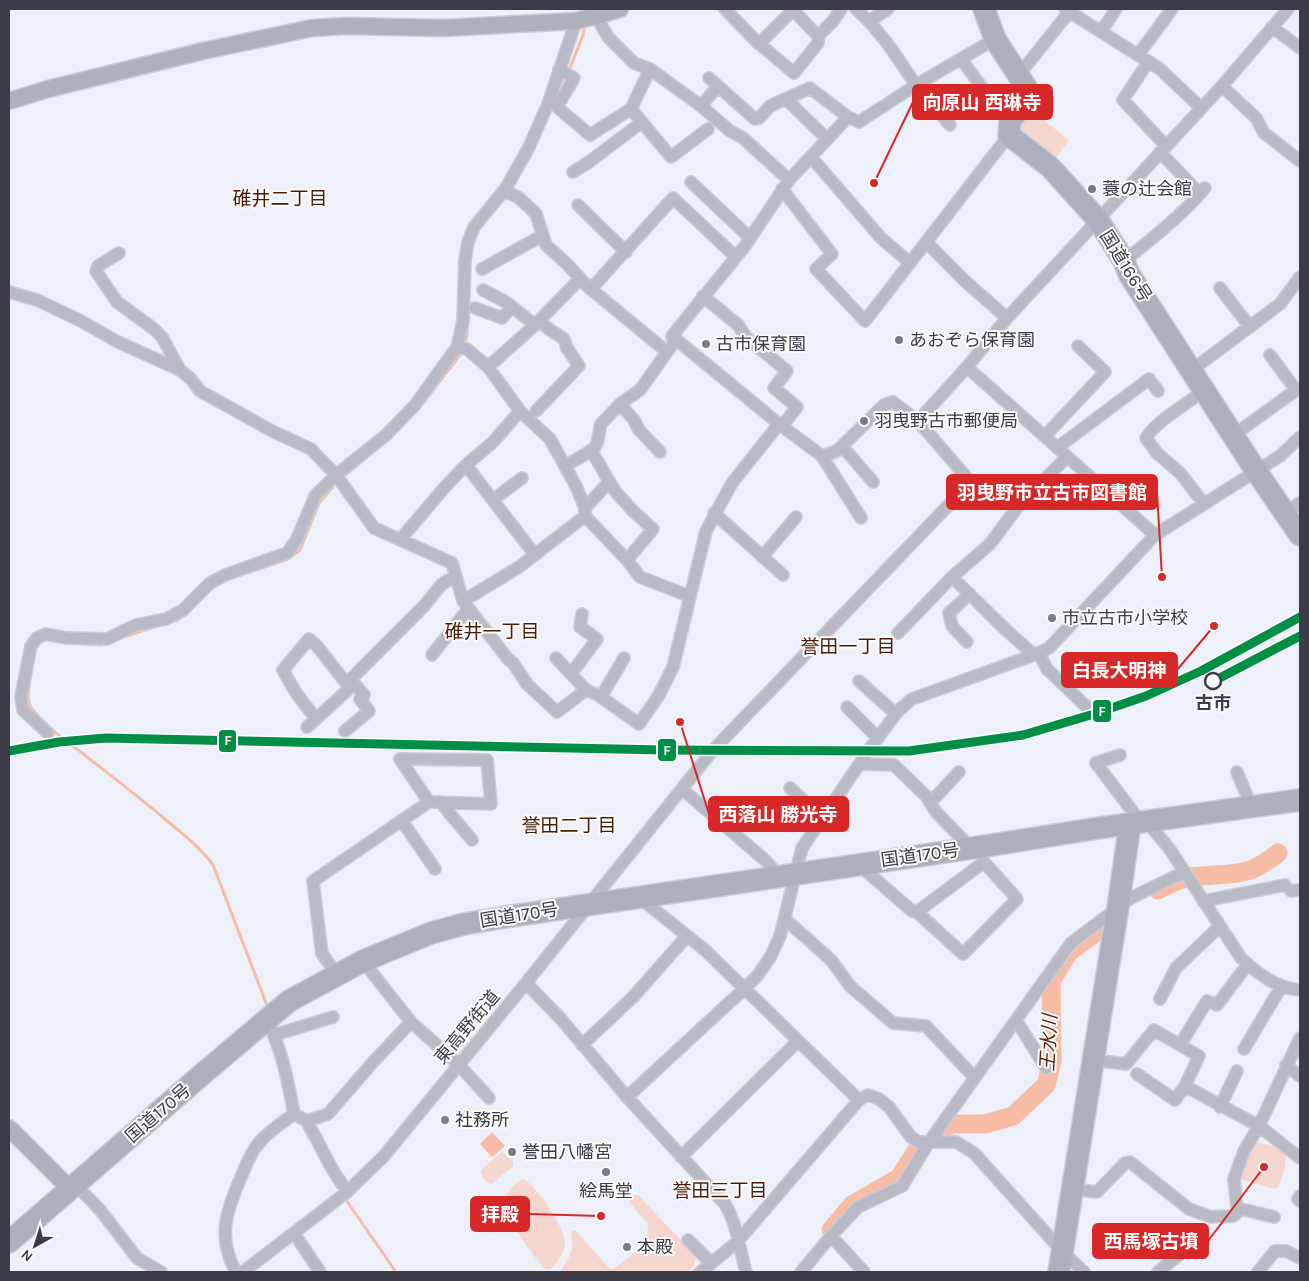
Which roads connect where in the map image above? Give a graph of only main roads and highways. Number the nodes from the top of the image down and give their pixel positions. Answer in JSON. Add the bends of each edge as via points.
{"nodes":[{"id":1,"x":984,"y":9,"type":"edge"},
{"id":2,"x":1293,"y":508,"type":"edge"},
{"id":3,"x":1300,"y":535,"type":"edge"},
{"id":4,"x":1300,"y":800,"type":"edge"},
{"id":5,"x":1138,"y":823,"type":"junction"},
{"id":6,"x":9,"y":1242,"type":"edge"},
{"id":7,"x":1059,"y":1272,"type":"edge"}],
"edges":[{"from":1,"to":2,"type":"highway","name":"国道166号","via":[[995,39],[1026,87],[1026,99],[1009,128],[1098,220],[1129,274],[1256,471]]},
{"from":2,"to":3,"type":"highway","name":"国道166号"},
{"from":4,"to":5,"type":"highway","name":"国道170号"},
{"from":5,"to":6,"type":"highway","name":"国道170号","via":[[978,852],[858,864],[590,904],[464,924],[431,933],[362,961],[289,1001],[270,1027]]},
{"from":5,"to":7,"type":"highway","via":[[1118,908]]}]}
